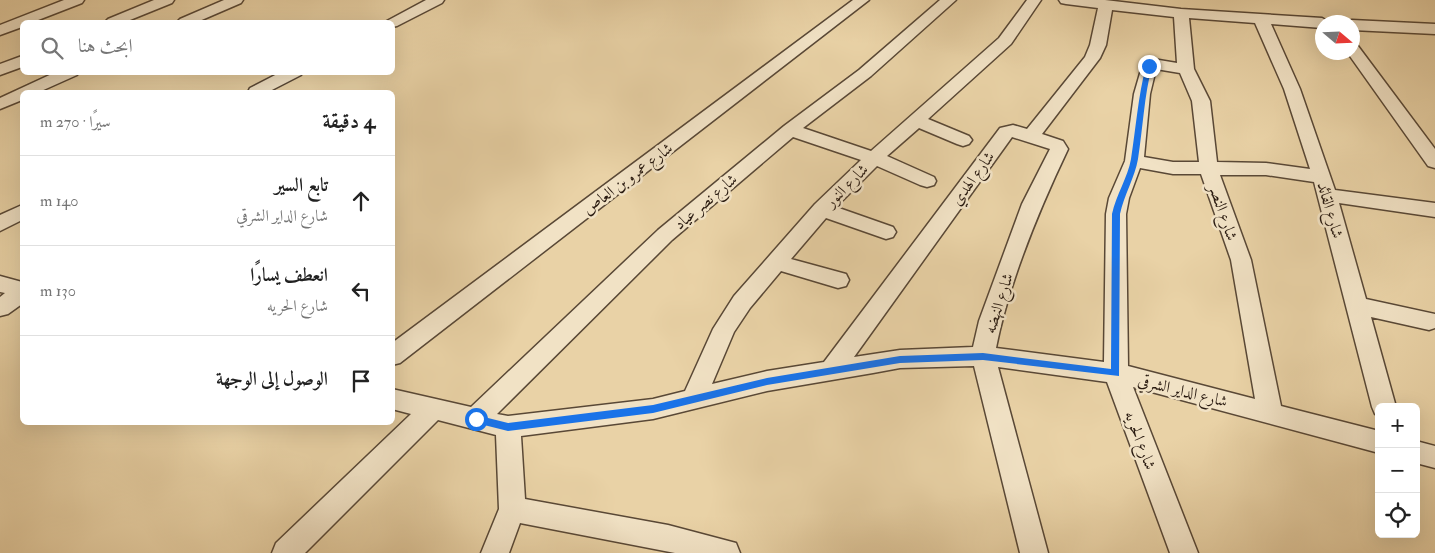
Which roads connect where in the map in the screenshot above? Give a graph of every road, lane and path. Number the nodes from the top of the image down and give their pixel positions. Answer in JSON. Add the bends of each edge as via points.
{"nodes":[{"id":1,"x":77,"y":0,"type":"edge"},
{"id":2,"x":167,"y":0,"type":"edge"},
{"id":3,"x":236,"y":0,"type":"edge"},
{"id":4,"x":437,"y":0,"type":"edge"},
{"id":5,"x":862,"y":0,"type":"edge"},
{"id":6,"x":949,"y":0,"type":"edge"},
{"id":7,"x":1034,"y":0,"type":"edge"},
{"id":8,"x":1066,"y":0,"type":"edge"},
{"id":9,"x":1106,"y":5,"type":"junction"},
{"id":10,"x":1181,"y":13,"type":"junction"},
{"id":11,"x":1261,"y":19,"type":"junction"},
{"id":12,"x":26,"y":20,"type":"edge"},
{"id":13,"x":118,"y":20,"type":"edge"},
{"id":14,"x":190,"y":20,"type":"edge"},
{"id":15,"x":395,"y":21,"type":"edge"},
{"id":16,"x":20,"y":22,"type":"edge"},
{"id":17,"x":1315,"y":23,"type":"edge"},
{"id":18,"x":1360,"y":25,"type":"edge"},
{"id":19,"x":1435,"y":29,"type":"edge"},
{"id":20,"x":0,"y":30,"type":"edge"},
{"id":21,"x":1360,"y":60,"type":"edge"},
{"id":22,"x":20,"y":61,"type":"edge"},
{"id":23,"x":1186,"y":69,"type":"junction"},
{"id":24,"x":0,"y":70,"type":"edge"},
{"id":25,"x":64,"y":75,"type":"edge"},
{"id":26,"x":289,"y":75,"type":"edge"},
{"id":27,"x":31,"y":90,"type":"edge"},
{"id":28,"x":260,"y":90,"type":"edge"},
{"id":29,"x":20,"y":95,"type":"edge"},
{"id":30,"x":0,"y":104,"type":"edge"},
{"id":31,"x":916,"y":120,"type":"junction"},
{"id":32,"x":790,"y":130,"type":"junction"},
{"id":33,"x":1031,"y":136,"type":"junction"},
{"id":34,"x":963,"y":140,"type":"dead end"},
{"id":35,"x":874,"y":158,"type":"junction"},
{"id":36,"x":1134,"y":161,"type":"junction"},
{"id":37,"x":1435,"y":162,"type":"edge"},
{"id":38,"x":1209,"y":169,"type":"junction"},
{"id":39,"x":927,"y":181,"type":"dead end"},
{"id":40,"x":1324,"y":186,"type":"junction"},
{"id":41,"x":822,"y":209,"type":"junction"},
{"id":42,"x":1435,"y":210,"type":"edge"},
{"id":43,"x":20,"y":213,"type":"edge"},
{"id":44,"x":0,"y":224,"type":"edge"},
{"id":45,"x":886,"y":232,"type":"dead end"},
{"id":46,"x":777,"y":262,"type":"junction"},
{"id":47,"x":838,"y":280,"type":"dead end"},
{"id":48,"x":0,"y":284,"type":"edge"},
{"id":49,"x":20,"y":290,"type":"edge"},
{"id":50,"x":20,"y":293,"type":"edge"},
{"id":51,"x":1358,"y":306,"type":"junction"},
{"id":52,"x":0,"y":308,"type":"edge"},
{"id":53,"x":1429,"y":321,"type":"dead end"},
{"id":54,"x":395,"y":354,"type":"edge"},
{"id":55,"x":983,"y":356,"type":"junction"},
{"id":56,"x":831,"y":370,"type":"junction"},
{"id":57,"x":1116,"y":373,"type":"junction"},
{"id":58,"x":694,"y":398,"type":"junction"},
{"id":59,"x":395,"y":401,"type":"edge"},
{"id":60,"x":1383,"y":403,"type":"edge"},
{"id":61,"x":433,"y":409,"type":"junction"},
{"id":62,"x":1270,"y":413,"type":"junction"},
{"id":63,"x":476,"y":419,"type":"junction"},
{"id":64,"x":508,"y":427,"type":"junction"},
{"id":65,"x":1375,"y":441,"type":"edge"},
{"id":66,"x":1420,"y":453,"type":"edge"},
{"id":67,"x":1435,"y":457,"type":"edge"},
{"id":68,"x":512,"y":509,"type":"junction"},
{"id":69,"x":286,"y":553,"type":"edge"},
{"id":70,"x":495,"y":553,"type":"edge"},
{"id":71,"x":726,"y":553,"type":"edge"},
{"id":72,"x":1034,"y":553,"type":"edge"},
{"id":73,"x":1184,"y":553,"type":"edge"}],
"edges":[{"from":1,"to":12,"type":"street"},
{"from":2,"to":13,"type":"street"},
{"from":3,"to":14,"type":"street"},
{"from":4,"to":15,"type":"street"},
{"from":5,"to":54,"type":"street","name":"شارع عمرو بن العاص"},
{"from":6,"to":32,"type":"street","name":"شارع نصر عياد","via":[[865,73]]},
{"from":7,"to":31,"type":"street","name":"شارع النور","via":[[1005,41]]},
{"from":8,"to":9,"type":"street"},
{"from":9,"to":10,"type":"street"},
{"from":9,"to":33,"type":"street","via":[[1092,58]]},
{"from":10,"to":11,"type":"street"},
{"from":10,"to":23,"type":"street","name":"شارع النصر"},
{"from":11,"to":17,"type":"street"},
{"from":11,"to":40,"type":"street","name":"شارع القائد","via":[[1292,89]]},
{"from":16,"to":20,"type":"street"},
{"from":18,"to":19,"type":"street"},
{"from":21,"to":37,"type":"street"},
{"from":22,"to":24,"type":"street"},
{"from":23,"to":36,"type":"street","name":"شارع الحريه","via":[[1149,66],[1142,94]]},
{"from":23,"to":38,"type":"street","name":"شارع النصر","via":[[1201,101]]},
{"from":25,"to":27,"type":"street"},
{"from":26,"to":28,"type":"street"},
{"from":29,"to":30,"type":"street"},
{"from":31,"to":34,"type":"street"},
{"from":31,"to":35,"type":"street","name":"شارع النور"},
{"from":32,"to":35,"type":"street"},
{"from":32,"to":63,"type":"street","name":"شارع نصر عياد","via":[[665,235]]},
{"from":33,"to":55,"type":"street","name":"شارع النهضه","via":[[1054,143],[1059,149],[1032,204],[990,321]]},
{"from":33,"to":56,"type":"street","name":"شارع الهدي","via":[[1006,132]]},
{"from":35,"to":39,"type":"street"},
{"from":35,"to":41,"type":"street","name":"شارع النور"},
{"from":36,"to":38,"type":"street","via":[[1162,167]]},
{"from":36,"to":57,"type":"street","name":"شارع الحريه","via":[[1116,214]]},
{"from":38,"to":40,"type":"street","via":[[1266,169]]},
{"from":38,"to":62,"type":"street","name":"شارع النصر","via":[[1241,260]]},
{"from":40,"to":42,"type":"street"},
{"from":40,"to":51,"type":"street","name":"شارع القائد"},
{"from":41,"to":45,"type":"street"},
{"from":41,"to":46,"type":"street","name":"شارع النور"},
{"from":43,"to":44,"type":"street"},
{"from":46,"to":47,"type":"street"},
{"from":46,"to":58,"type":"street","name":"شارع النور","via":[[732,315]]},
{"from":48,"to":49,"type":"street"},
{"from":50,"to":52,"type":"street"},
{"from":51,"to":53,"type":"street"},
{"from":51,"to":60,"type":"street","name":"شارع القائد"},
{"from":55,"to":56,"type":"street","name":"شارع الداير الشرقي","via":[[900,359]]},
{"from":55,"to":57,"type":"street","name":"شارع الداير الشرقي"},
{"from":55,"to":72,"type":"street","name":"شارع النهضه"},
{"from":56,"to":58,"type":"street","name":"شارع الداير الشرقي"},
{"from":57,"to":62,"type":"street","name":"شارع الداير الشرقي"},
{"from":57,"to":73,"type":"street","name":"شارع الحريه"},
{"from":58,"to":64,"type":"street","name":"شارع الداير الشرقي","via":[[653,409]]},
{"from":59,"to":61,"type":"street","name":"شارع الداير الشرقي"},
{"from":61,"to":63,"type":"street","name":"شارع الداير الشرقي"},
{"from":61,"to":69,"type":"street"},
{"from":62,"to":65,"type":"street","name":"شارع الداير الشرقي"},
{"from":63,"to":64,"type":"street","name":"شارع الداير الشرقي"},
{"from":64,"to":68,"type":"street"},
{"from":66,"to":67,"type":"street"},
{"from":68,"to":70,"type":"street"},
{"from":68,"to":71,"type":"street","via":[[668,538]]}]}
